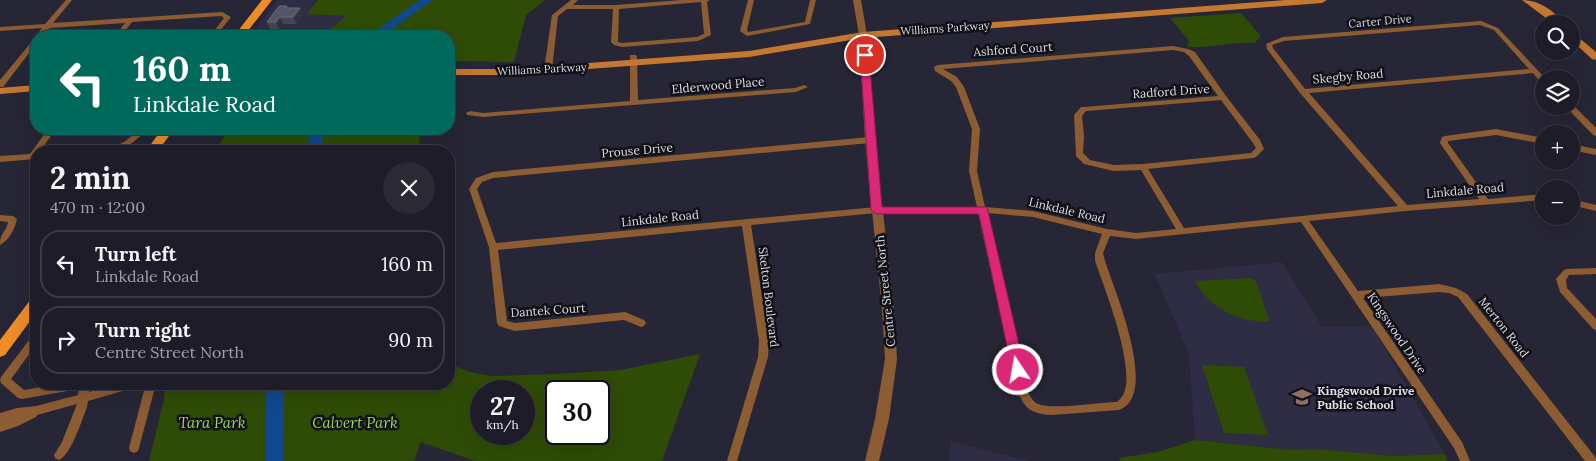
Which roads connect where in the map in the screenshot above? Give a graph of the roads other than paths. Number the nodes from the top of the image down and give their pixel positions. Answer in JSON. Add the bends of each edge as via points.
{"nodes":[{"id":1,"x":69,"y":0,"type":"edge"},
{"id":2,"x":266,"y":0,"type":"edge"},
{"id":3,"x":575,"y":0,"type":"edge"},
{"id":4,"x":706,"y":0,"type":"edge"},
{"id":5,"x":751,"y":0,"type":"edge"},
{"id":6,"x":813,"y":0,"type":"edge"},
{"id":7,"x":857,"y":0,"type":"edge"},
{"id":8,"x":1230,"y":0,"type":"edge"},
{"id":9,"x":1322,"y":0,"type":"edge"},
{"id":10,"x":1527,"y":0,"type":"edge"},
{"id":11,"x":1539,"y":0,"type":"edge"},
{"id":12,"x":565,"y":7,"type":"junction"},
{"id":13,"x":616,"y":7,"type":"junction"},
{"id":14,"x":1551,"y":15,"type":"joint"},
{"id":15,"x":130,"y":20,"type":"junction"},
{"id":16,"x":48,"y":24,"type":"junction"},
{"id":17,"x":0,"y":29,"type":"edge"},
{"id":18,"x":44,"y":30,"type":"edge"},
{"id":19,"x":122,"y":30,"type":"edge"},
{"id":20,"x":218,"y":30,"type":"edge"},
{"id":21,"x":244,"y":30,"type":"edge"},
{"id":22,"x":863,"y":31,"type":"junction"},
{"id":23,"x":1580,"y":42,"type":"edge"},
{"id":24,"x":30,"y":48,"type":"edge"},
{"id":25,"x":1596,"y":57,"type":"edge"},
{"id":26,"x":633,"y":60,"type":"junction"},
{"id":27,"x":455,"y":64,"type":"edge"},
{"id":28,"x":549,"y":66,"type":"junction"},
{"id":29,"x":1533,"y":71,"type":"joint"},
{"id":30,"x":455,"y":72,"type":"edge"},
{"id":31,"x":30,"y":82,"type":"edge"},
{"id":32,"x":0,"y":86,"type":"edge"},
{"id":33,"x":804,"y":87,"type":"dead end"},
{"id":34,"x":30,"y":88,"type":"edge"},
{"id":35,"x":1304,"y":91,"type":"junction"},
{"id":36,"x":1223,"y":98,"type":"junction"},
{"id":37,"x":634,"y":104,"type":"junction"},
{"id":38,"x":470,"y":113,"type":"dead end"},
{"id":39,"x":1578,"y":115,"type":"edge"},
{"id":40,"x":1596,"y":134,"type":"edge"},
{"id":41,"x":137,"y":135,"type":"edge"},
{"id":42,"x":1535,"y":139,"type":"edge"},
{"id":43,"x":870,"y":140,"type":"junction"},
{"id":44,"x":126,"y":145,"type":"edge"},
{"id":45,"x":1580,"y":149,"type":"edge"},
{"id":46,"x":1596,"y":152,"type":"edge"},
{"id":47,"x":30,"y":156,"type":"edge"},
{"id":48,"x":0,"y":159,"type":"edge"},
{"id":49,"x":1142,"y":167,"type":"junction"},
{"id":50,"x":1535,"y":198,"type":"edge"},
{"id":51,"x":1485,"y":201,"type":"junction"},
{"id":52,"x":1580,"y":204,"type":"edge"},
{"id":53,"x":1405,"y":208,"type":"junction"},
{"id":54,"x":1596,"y":208,"type":"edge"},
{"id":55,"x":876,"y":210,"type":"junction"},
{"id":56,"x":984,"y":210,"type":"junction"},
{"id":57,"x":0,"y":218,"type":"edge"},
{"id":58,"x":1304,"y":220,"type":"junction"},
{"id":59,"x":746,"y":222,"type":"junction"},
{"id":60,"x":1107,"y":232,"type":"junction"},
{"id":61,"x":1182,"y":232,"type":"junction"},
{"id":62,"x":0,"y":242,"type":"edge"},
{"id":63,"x":494,"y":247,"type":"junction"},
{"id":64,"x":1596,"y":271,"type":"edge"},
{"id":65,"x":1356,"y":295,"type":"junction"},
{"id":66,"x":30,"y":312,"type":"edge"},
{"id":67,"x":641,"y":323,"type":"dead end"},
{"id":68,"x":1596,"y":326,"type":"edge"},
{"id":69,"x":30,"y":346,"type":"edge"},
{"id":70,"x":0,"y":351,"type":"edge"},
{"id":71,"x":50,"y":390,"type":"edge"},
{"id":72,"x":83,"y":390,"type":"edge"},
{"id":73,"x":113,"y":390,"type":"edge"},
{"id":74,"x":149,"y":390,"type":"edge"},
{"id":75,"x":82,"y":399,"type":"junction"},
{"id":76,"x":36,"y":411,"type":"junction"},
{"id":77,"x":0,"y":418,"type":"edge"},
{"id":78,"x":0,"y":427,"type":"edge"},
{"id":79,"x":134,"y":448,"type":"dead end"},
{"id":80,"x":59,"y":455,"type":"dead end"},
{"id":81,"x":732,"y":461,"type":"edge"},
{"id":82,"x":872,"y":461,"type":"edge"},
{"id":83,"x":1465,"y":461,"type":"edge"},
{"id":84,"x":1592,"y":461,"type":"edge"}],
"edges":[{"from":1,"to":16,"type":"street"},
{"from":2,"to":21,"type":"main road"},
{"from":3,"to":12,"type":"street"},
{"from":4,"to":13,"type":"street"},
{"from":4,"to":13,"type":"street","via":[[706,36],[622,45],[614,42]]},
{"from":5,"to":6,"type":"street","via":[[743,31],[747,34],[808,23]]},
{"from":7,"to":22,"type":"street","name":"Centre Street North"},
{"from":8,"to":22,"type":"main road","name":"Williams Parkway"},
{"from":9,"to":22,"type":"main road","name":"Williams Parkway"},
{"from":10,"to":14,"type":"main road"},
{"from":11,"to":14,"type":"main road"},
{"from":12,"to":13,"type":"street"},
{"from":12,"to":28,"type":"street","via":[[555,15]]},
{"from":15,"to":16,"type":"street"},
{"from":15,"to":19,"type":"street"},
{"from":15,"to":20,"type":"street","via":[[222,14],[228,17]]},
{"from":16,"to":17,"type":"street"},
{"from":16,"to":18,"type":"street"},
{"from":22,"to":26,"type":"main road","name":"Williams Parkway"},
{"from":22,"to":43,"type":"street","name":"Centre Street North"},
{"from":23,"to":25,"type":"main road"},
{"from":24,"to":32,"type":"street"},
{"from":26,"to":28,"type":"main road","name":"Williams Parkway"},
{"from":26,"to":37,"type":"street"},
{"from":27,"to":28,"type":"main road","name":"Williams Parkway"},
{"from":28,"to":30,"type":"main road","name":"Williams Parkway"},
{"from":29,"to":35,"type":"street","name":"Skegby Road"},
{"from":29,"to":35,"type":"street","name":"Carter Drive","via":[[1496,29],[1481,23],[1283,39],[1269,44]]},
{"from":31,"to":32,"type":"main road"},
{"from":32,"to":34,"type":"main road"},
{"from":33,"to":37,"type":"street","name":"Elderwood Place"},
{"from":35,"to":53,"type":"street","name":"Skegby Road"},
{"from":36,"to":49,"type":"street","name":"Radford Drive","via":[[1257,142],[1258,152]]},
{"from":36,"to":49,"type":"street","name":"Radford Drive","via":[[1080,111],[1079,154],[1083,159],[1114,168]]},
{"from":36,"to":56,"type":"street","name":"Ashford Court","via":[[1192,54],[1179,48],[938,67],[960,87],[976,128],[974,170]]},
{"from":37,"to":38,"type":"street","name":"Elderwood Place","via":[[483,115]]},
{"from":39,"to":40,"type":"street"},
{"from":41,"to":44,"type":"street"},
{"from":42,"to":51,"type":"street","via":[[1496,132],[1445,139]]},
{"from":43,"to":55,"type":"street","name":"Centre Street North"},
{"from":43,"to":63,"type":"street","name":"Prouse Drive","via":[[488,176],[474,184],[473,189]]},
{"from":45,"to":46,"type":"street"},
{"from":47,"to":48,"type":"street"},
{"from":49,"to":61,"type":"street"},
{"from":50,"to":51,"type":"street","name":"Linkdale Road"},
{"from":51,"to":53,"type":"street","name":"Linkdale Road"},
{"from":52,"to":54,"type":"street"},
{"from":53,"to":58,"type":"street","name":"Linkdale Road"},
{"from":55,"to":56,"type":"street","name":"Linkdale Road"},
{"from":55,"to":59,"type":"street","name":"Linkdale Road"},
{"from":55,"to":82,"type":"street","name":"Centre Street North","via":[[891,359]]},
{"from":56,"to":60,"type":"street","name":"Linkdale Road","via":[[1033,214]]},
{"from":56,"to":60,"type":"street","via":[[1022,390],[1026,400],[1036,408],[1048,411],[1119,406],[1130,390],[1129,355],[1100,261],[1099,253]]},
{"from":57,"to":62,"type":"street","via":[[13,218],[11,228]]},
{"from":58,"to":61,"type":"street","name":"Linkdale Road"},
{"from":58,"to":65,"type":"street","name":"Kingswood Drive"},
{"from":59,"to":63,"type":"street","name":"Linkdale Road"},
{"from":59,"to":81,"type":"street","name":"Skelton Boulevard","via":[[764,341],[763,357]]},
{"from":60,"to":61,"type":"street","name":"Linkdale Road","via":[[1127,236]]},
{"from":63,"to":67,"type":"street","name":"Dantek Court","via":[[502,323],[515,327],[625,316]]},
{"from":64,"to":68,"type":"street","via":[[1568,272],[1561,279],[1563,288]]},
{"from":65,"to":83,"type":"street","name":"Kingswood Drive","via":[[1458,445]]},
{"from":65,"to":84,"type":"street","name":"Merton Road","via":[[1438,288],[1458,292]]},
{"from":66,"to":70,"type":"main road"},
{"from":69,"to":71,"type":"street","via":[[6,380],[22,395]]},
{"from":72,"to":75,"type":"street"},
{"from":73,"to":75,"type":"street"},
{"from":74,"to":79,"type":"street"},
{"from":75,"to":76,"type":"street"},
{"from":75,"to":80,"type":"street","via":[[82,407]]},
{"from":76,"to":77,"type":"street"},
{"from":76,"to":78,"type":"street"}]}
